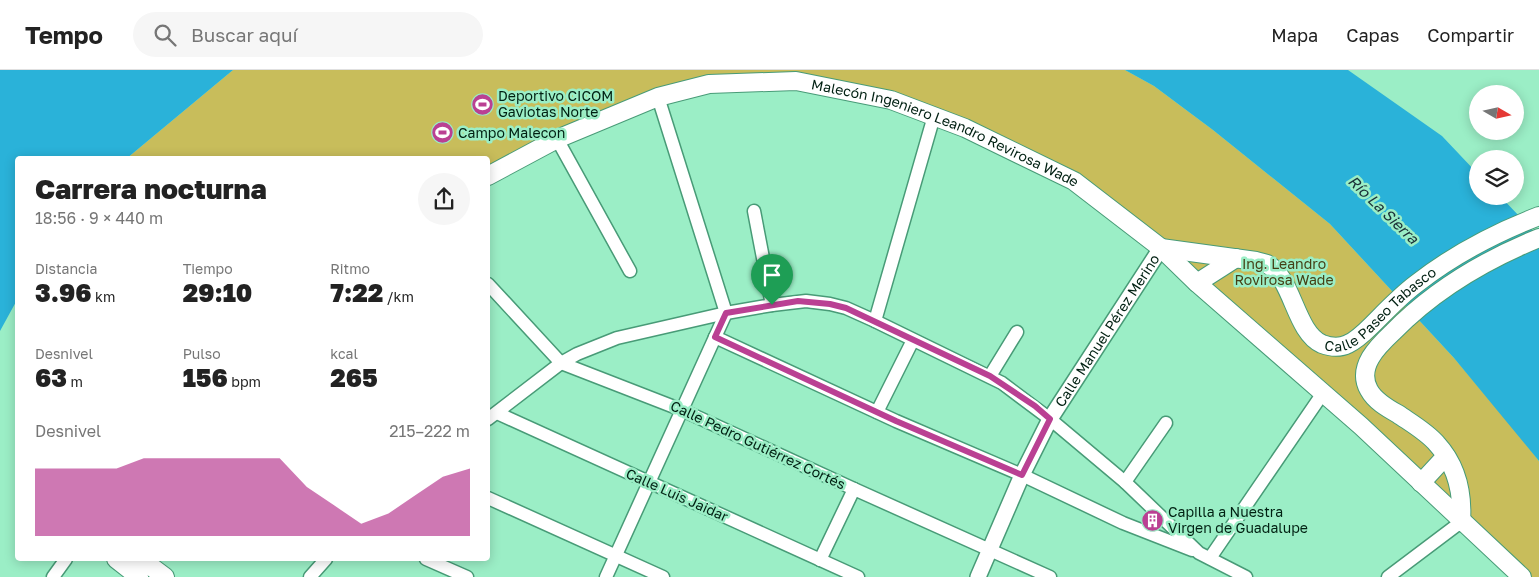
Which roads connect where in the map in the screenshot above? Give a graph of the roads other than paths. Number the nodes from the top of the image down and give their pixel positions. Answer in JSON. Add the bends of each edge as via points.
{"nodes":[{"id":1,"x":658,"y":97,"type":"junction"},
{"id":2,"x":934,"y":116,"type":"junction"},
{"id":3,"x":557,"y":139,"type":"junction"},
{"id":4,"x":490,"y":175,"type":"edge"},
{"id":5,"x":754,"y":211,"type":"dead end"},
{"id":6,"x":1539,"y":216,"type":"edge"},
{"id":7,"x":1539,"y":238,"type":"edge"},
{"id":8,"x":1160,"y":248,"type":"junction"},
{"id":9,"x":1236,"y":258,"type":"junction"},
{"id":10,"x":630,"y":271,"type":"dead end"},
{"id":11,"x":1197,"y":283,"type":"junction"},
{"id":12,"x":490,"y":286,"type":"edge"},
{"id":13,"x":772,"y":305,"type":"junction"},
{"id":14,"x":726,"y":313,"type":"junction"},
{"id":15,"x":875,"y":321,"type":"junction"},
{"id":16,"x":1017,"y":332,"type":"dead end"},
{"id":17,"x":715,"y":337,"type":"junction"},
{"id":18,"x":913,"y":340,"type":"junction"},
{"id":19,"x":561,"y":363,"type":"junction"},
{"id":20,"x":990,"y":376,"type":"junction"},
{"id":21,"x":1323,"y":393,"type":"junction"},
{"id":22,"x":682,"y":410,"type":"junction"},
{"id":23,"x":877,"y":412,"type":"junction"},
{"id":24,"x":492,"y":416,"type":"edge"},
{"id":25,"x":1050,"y":419,"type":"junction"},
{"id":26,"x":1166,"y":423,"type":"dead end"},
{"id":27,"x":1446,"y":456,"type":"junction"},
{"id":28,"x":1022,"y":475,"type":"junction"},
{"id":29,"x":648,"y":482,"type":"junction"},
{"id":30,"x":1125,"y":482,"type":"junction"},
{"id":31,"x":1421,"y":483,"type":"junction"},
{"id":32,"x":854,"y":489,"type":"junction"},
{"id":33,"x":490,"y":499,"type":"edge"},
{"id":34,"x":1461,"y":522,"type":"junction"},
{"id":35,"x":991,"y":550,"type":"junction"},
{"id":36,"x":616,"y":555,"type":"junction"},
{"id":37,"x":1204,"y":556,"type":"junction"},
{"id":38,"x":820,"y":560,"type":"junction"},
{"id":39,"x":65,"y":561,"type":"edge"},
{"id":40,"x":119,"y":561,"type":"edge"},
{"id":41,"x":144,"y":561,"type":"edge"},
{"id":42,"x":324,"y":561,"type":"edge"},
{"id":43,"x":431,"y":561,"type":"edge"},
{"id":44,"x":53,"y":577,"type":"edge"},
{"id":45,"x":139,"y":577,"type":"edge"},
{"id":46,"x":165,"y":577,"type":"edge"},
{"id":47,"x":310,"y":577,"type":"edge"},
{"id":48,"x":467,"y":577,"type":"edge"},
{"id":49,"x":606,"y":577,"type":"edge"},
{"id":50,"x":663,"y":577,"type":"edge"},
{"id":51,"x":858,"y":577,"type":"edge"},
{"id":52,"x":978,"y":577,"type":"edge"},
{"id":53,"x":1050,"y":577,"type":"edge"},
{"id":54,"x":1246,"y":577,"type":"edge"},
{"id":55,"x":1388,"y":577,"type":"edge"},
{"id":56,"x":1522,"y":577,"type":"edge"}],
"edges":[{"from":1,"to":2,"type":"main road","name":"Malecón Ingeniero Leandro Revirosa Wade","via":[[709,84],[796,81],[891,100]]},
{"from":1,"to":3,"type":"main road","name":"Malecón Ingeniero Leandro Revirosa Wade"},
{"from":1,"to":14,"type":"street"},
{"from":2,"to":8,"type":"main road","name":"Malecón Ingeniero Leandro Revirosa Wade","via":[[1074,181]]},
{"from":2,"to":15,"type":"street"},
{"from":3,"to":4,"type":"main road","name":"Malecón Ingeniero Leandro Revirosa Wade"},
{"from":3,"to":10,"type":"street"},
{"from":5,"to":13,"type":"street"},
{"from":6,"to":9,"type":"main road","name":"Calle Paseo Tabasco","via":[[1497,234],[1436,270],[1364,332],[1342,346],[1332,347],[1314,339],[1279,276],[1267,264]]},
{"from":7,"to":27,"type":"main road","name":"Calle Paseo Tabasco","via":[[1512,249],[1448,285],[1411,313],[1371,356],[1366,368],[1366,385],[1370,392],[1379,402],[1437,443]]},
{"from":8,"to":9,"type":"main road","name":"Calle Paseo Tabasco"},
{"from":8,"to":11,"type":"main road","name":"Malecón Ingeniero Leandro Revirosa Wade"},
{"from":8,"to":25,"type":"street","name":"Calle Manuel Pérez Merino"},
{"from":9,"to":11,"type":"main road"},
{"from":11,"to":21,"type":"main road","name":"Malecón Ingeniero Leandro Revirosa Wade"},
{"from":12,"to":19,"type":"street","name":"Calle Pedro Gutiérrez Cortés"},
{"from":13,"to":14,"type":"street"},
{"from":13,"to":15,"type":"street","via":[[806,301],[830,304]]},
{"from":14,"to":17,"type":"street"},
{"from":14,"to":19,"type":"street","via":[[617,338]]},
{"from":15,"to":18,"type":"street"},
{"from":16,"to":20,"type":"street"},
{"from":17,"to":22,"type":"street"},
{"from":17,"to":23,"type":"street"},
{"from":18,"to":20,"type":"street"},
{"from":18,"to":23,"type":"street"},
{"from":19,"to":22,"type":"street","name":"Calle Pedro Gutiérrez Cortés"},
{"from":19,"to":24,"type":"street"},
{"from":20,"to":25,"type":"street"},
{"from":21,"to":31,"type":"main road","name":"Malecón Ingeniero Leandro Revirosa Wade"},
{"from":21,"to":37,"type":"street"},
{"from":22,"to":29,"type":"street"},
{"from":22,"to":32,"type":"street","name":"Calle Pedro Gutiérrez Cortés"},
{"from":23,"to":28,"type":"street"},
{"from":24,"to":29,"type":"street","name":"Calle Luis Jaidar"},
{"from":25,"to":28,"type":"street","name":"Calle Manuel Pérez Merino"},
{"from":25,"to":30,"type":"street"},
{"from":26,"to":30,"type":"street"},
{"from":27,"to":31,"type":"main road"},
{"from":27,"to":34,"type":"main road","name":"Calle Paseo Tabasco","via":[[1460,488]]},
{"from":28,"to":35,"type":"street","name":"Calle Manuel Pérez Merino"},
{"from":28,"to":37,"type":"street","via":[[1123,523]]},
{"from":29,"to":36,"type":"street"},
{"from":29,"to":38,"type":"street","name":"Calle Luis Jaidar"},
{"from":30,"to":37,"type":"street"},
{"from":31,"to":34,"type":"main road","name":"Malecón Ingeniero Leandro Revirosa Wade"},
{"from":32,"to":35,"type":"street","name":"Calle Pedro Gutiérrez Cortés"},
{"from":32,"to":38,"type":"street"},
{"from":33,"to":36,"type":"street"},
{"from":34,"to":55,"type":"street"},
{"from":34,"to":56,"type":"main road","name":"Malecón Ingeniero Leandro Revirosa Wade"},
{"from":35,"to":52,"type":"street","name":"Calle Manuel Pérez Merino"},
{"from":35,"to":53,"type":"street","name":"Calle Pedro Gutiérrez Cortés"},
{"from":36,"to":49,"type":"street"},
{"from":36,"to":50,"type":"street"},
{"from":37,"to":54,"type":"street"},
{"from":38,"to":51,"type":"street","name":"Calle Luis Jaidar"},
{"from":39,"to":44,"type":"street"},
{"from":40,"to":45,"type":"main road"},
{"from":41,"to":46,"type":"main road"},
{"from":42,"to":47,"type":"street"},
{"from":43,"to":48,"type":"street"}]}
